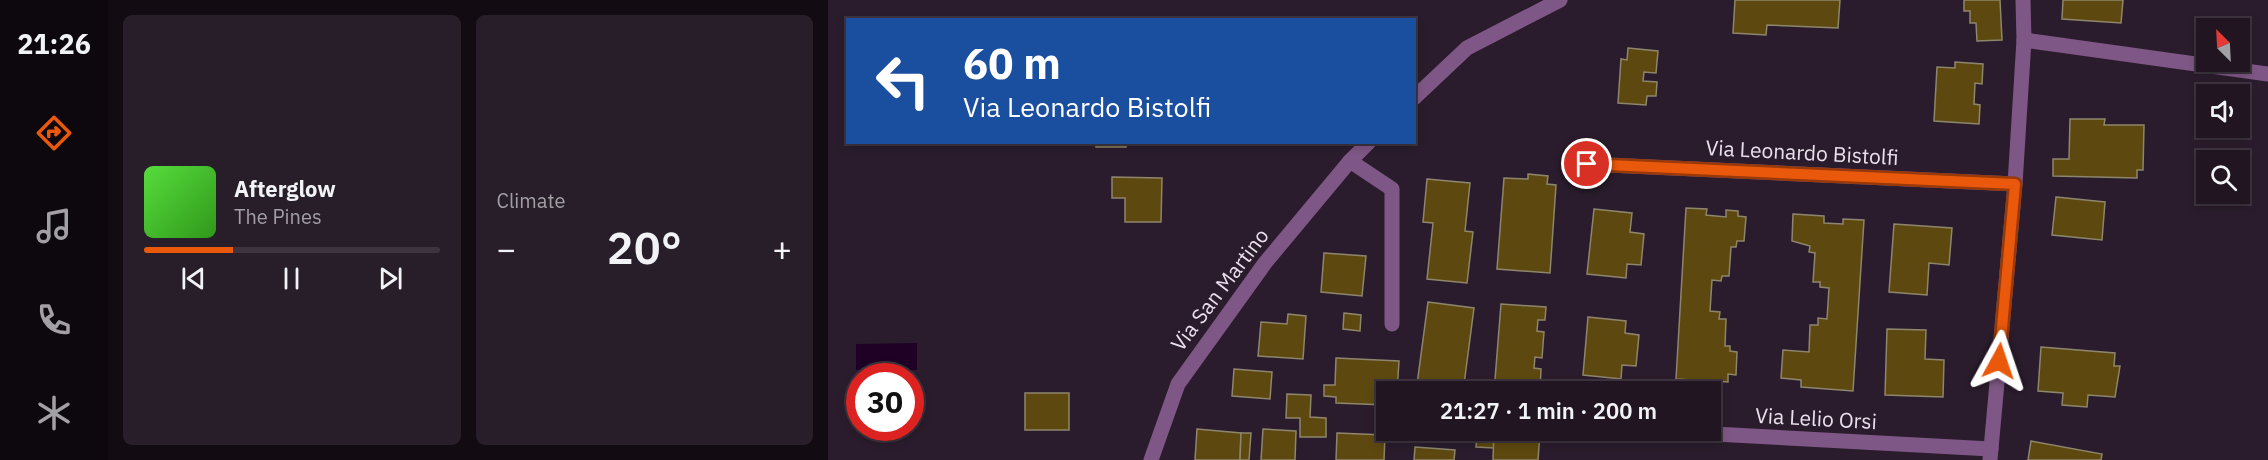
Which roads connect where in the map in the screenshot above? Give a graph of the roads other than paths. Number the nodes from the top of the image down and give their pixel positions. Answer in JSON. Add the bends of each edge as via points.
{"nodes":[{"id":1,"x":1560,"y":0,"type":"edge"},
{"id":2,"x":2023,"y":0,"type":"edge"},
{"id":3,"x":2024,"y":40,"type":"junction"},
{"id":4,"x":2268,"y":74,"type":"edge"},
{"id":5,"x":1416,"y":96,"type":"edge"},
{"id":6,"x":1367,"y":144,"type":"edge"},
{"id":7,"x":1350,"y":161,"type":"junction"},
{"id":8,"x":1587,"y":164,"type":"dead end"},
{"id":9,"x":2015,"y":184,"type":"junction"},
{"id":10,"x":1392,"y":324,"type":"dead end"},
{"id":11,"x":1721,"y":436,"type":"edge"},
{"id":12,"x":1991,"y":455,"type":"edge"},
{"id":13,"x":1151,"y":460,"type":"edge"}],
"edges":[{"from":1,"to":5,"type":"street","via":[[1467,48]]},
{"from":2,"to":3,"type":"street"},
{"from":3,"to":4,"type":"street"},
{"from":3,"to":9,"type":"street"},
{"from":6,"to":7,"type":"street","name":"Via San Martino"},
{"from":7,"to":10,"type":"street","via":[[1392,189]]},
{"from":7,"to":13,"type":"street","name":"Via San Martino","via":[[1265,263],[1178,384]]},
{"from":8,"to":9,"type":"street","name":"Via Leonardo Bistolfi"},
{"from":9,"to":12,"type":"street"},
{"from":11,"to":12,"type":"street","name":"Via Lelio Orsi"}]}
